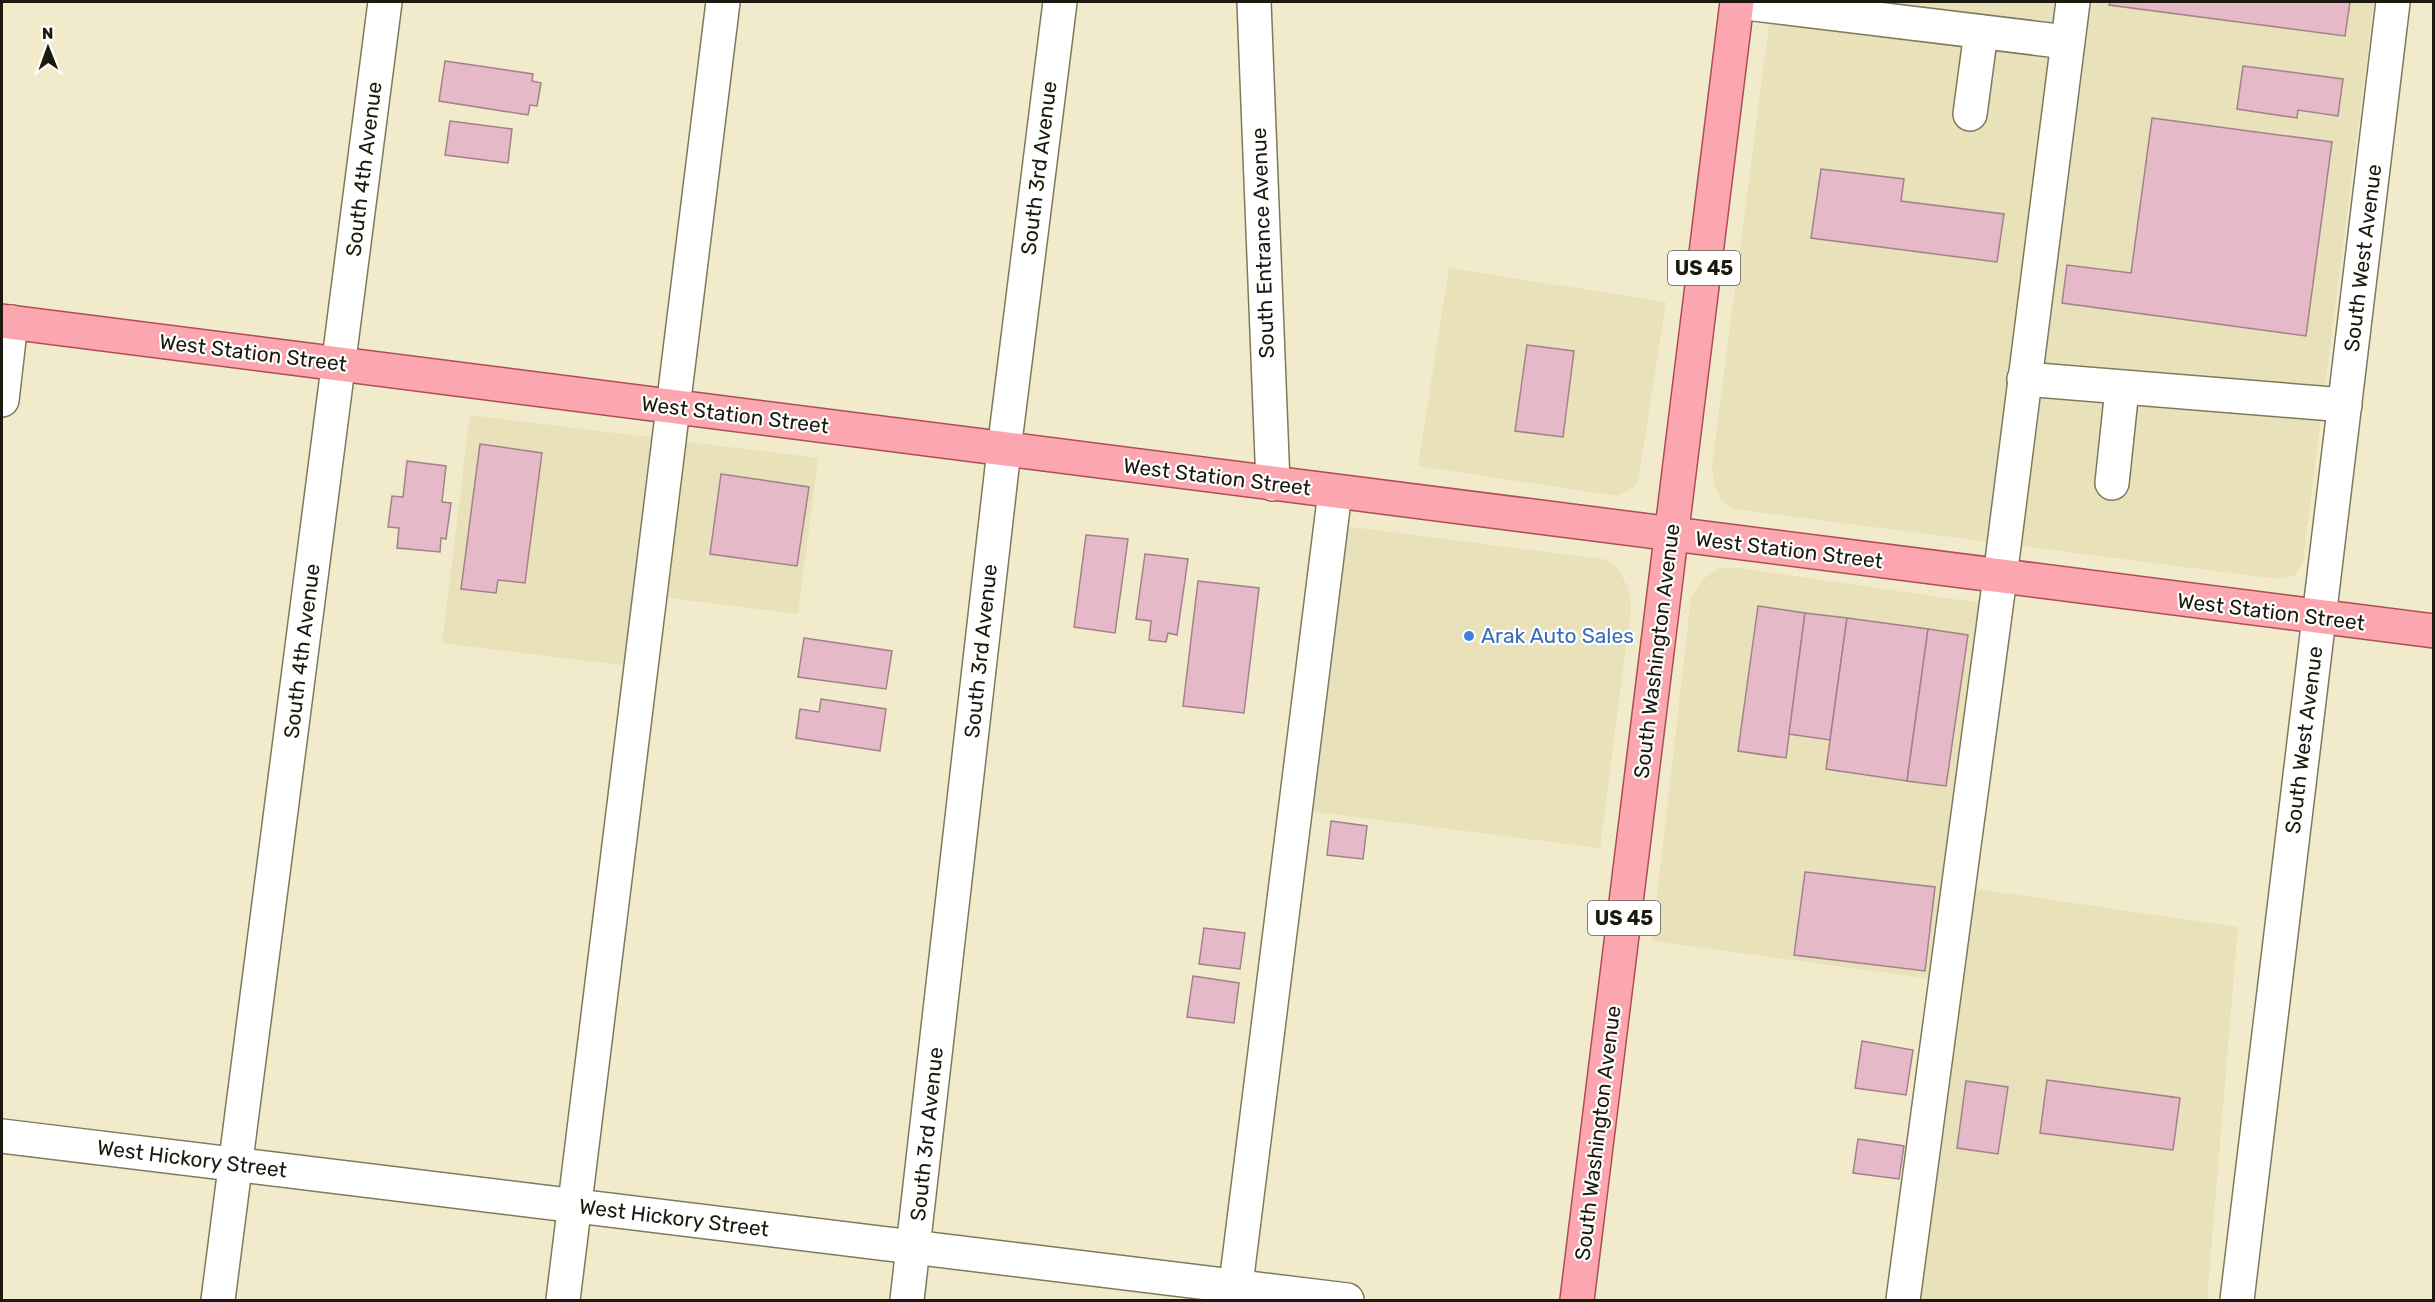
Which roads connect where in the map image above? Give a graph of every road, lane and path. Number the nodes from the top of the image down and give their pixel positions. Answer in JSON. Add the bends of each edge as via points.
{"nodes":[{"id":1,"x":386,"y":2,"type":"edge"},
{"id":2,"x":723,"y":2,"type":"edge"},
{"id":3,"x":1060,"y":2,"type":"edge"},
{"id":4,"x":1254,"y":2,"type":"edge"},
{"id":5,"x":1737,"y":2,"type":"edge"},
{"id":6,"x":2073,"y":2,"type":"edge"},
{"id":7,"x":2393,"y":2,"type":"edge"},
{"id":8,"x":1981,"y":32,"type":"junction"},
{"id":9,"x":2067,"y":42,"type":"junction"},
{"id":10,"x":1970,"y":114,"type":"dead end"},
{"id":11,"x":6,"y":322,"type":"edge"},
{"id":12,"x":339,"y":364,"type":"junction"},
{"id":13,"x":2024,"y":379,"type":"junction"},
{"id":14,"x":2122,"y":389,"type":"junction"},
{"id":15,"x":2,"y":400,"type":"edge"},
{"id":16,"x":2345,"y":405,"type":"junction"},
{"id":17,"x":673,"y":407,"type":"junction"},
{"id":18,"x":1004,"y":450,"type":"junction"},
{"id":19,"x":2112,"y":483,"type":"dead end"},
{"id":20,"x":1273,"y":484,"type":"junction"},
{"id":21,"x":1335,"y":492,"type":"junction"},
{"id":22,"x":1671,"y":535,"type":"junction"},
{"id":23,"x":2000,"y":577,"type":"junction"},
{"id":24,"x":2319,"y":618,"type":"junction"},
{"id":25,"x":2433,"y":632,"type":"edge"},
{"id":26,"x":2,"y":1136,"type":"edge"},
{"id":27,"x":236,"y":1164,"type":"junction"},
{"id":28,"x":574,"y":1206,"type":"junction"},
{"id":29,"x":915,"y":1247,"type":"junction"},
{"id":30,"x":1235,"y":1294,"type":"edge"},
{"id":31,"x":218,"y":1300,"type":"edge"},
{"id":32,"x":563,"y":1300,"type":"edge"},
{"id":33,"x":907,"y":1300,"type":"edge"},
{"id":34,"x":1347,"y":1300,"type":"edge"},
{"id":35,"x":1577,"y":1300,"type":"edge"},
{"id":36,"x":1903,"y":1300,"type":"edge"},
{"id":37,"x":2237,"y":1300,"type":"edge"}],
"edges":[{"from":1,"to":12,"type":"street","name":"South 4th Avenue"},
{"from":2,"to":17,"type":"street"},
{"from":3,"to":18,"type":"street","name":"South 3rd Avenue"},
{"from":4,"to":20,"type":"street","name":"South Entrance Avenue"},
{"from":5,"to":8,"type":"street"},
{"from":5,"to":22,"type":"main road","name":"South Washington Avenue","number":"US 45"},
{"from":6,"to":9,"type":"street"},
{"from":7,"to":16,"type":"street","name":"South West Avenue"},
{"from":8,"to":9,"type":"street"},
{"from":8,"to":10,"type":"street"},
{"from":9,"to":13,"type":"street"},
{"from":11,"to":12,"type":"main road","name":"West Station Street"},
{"from":11,"to":15,"type":"street"},
{"from":12,"to":17,"type":"main road","name":"West Station Street"},
{"from":12,"to":27,"type":"street","name":"South 4th Avenue"},
{"from":13,"to":14,"type":"street"},
{"from":13,"to":23,"type":"street"},
{"from":14,"to":16,"type":"street"},
{"from":14,"to":19,"type":"street"},
{"from":16,"to":24,"type":"street","name":"South West Avenue"},
{"from":17,"to":18,"type":"main road","name":"West Station Street"},
{"from":17,"to":28,"type":"street"},
{"from":18,"to":20,"type":"main road","name":"West Station Street"},
{"from":18,"to":29,"type":"street","name":"South 3rd Avenue"},
{"from":20,"to":21,"type":"main road","name":"West Station Street"},
{"from":21,"to":22,"type":"main road","name":"West Station Street"},
{"from":21,"to":30,"type":"street"},
{"from":22,"to":23,"type":"main road","name":"West Station Street"},
{"from":22,"to":35,"type":"main road","name":"South Washington Avenue","number":"US 45"},
{"from":23,"to":24,"type":"main road","name":"West Station Street"},
{"from":23,"to":36,"type":"street"},
{"from":24,"to":25,"type":"main road","name":"West Station Street"},
{"from":24,"to":37,"type":"street","name":"South West Avenue"},
{"from":26,"to":27,"type":"street","name":"West Hickory Street"},
{"from":27,"to":28,"type":"street","name":"West Hickory Street"},
{"from":27,"to":31,"type":"street","name":"South 4th Avenue"},
{"from":28,"to":29,"type":"street","name":"West Hickory Street"},
{"from":28,"to":32,"type":"street"},
{"from":29,"to":30,"type":"street","name":"West Hickory Street"},
{"from":29,"to":33,"type":"street","name":"South 3rd Avenue"},
{"from":30,"to":34,"type":"street","name":"West Hickory Street"}]}
